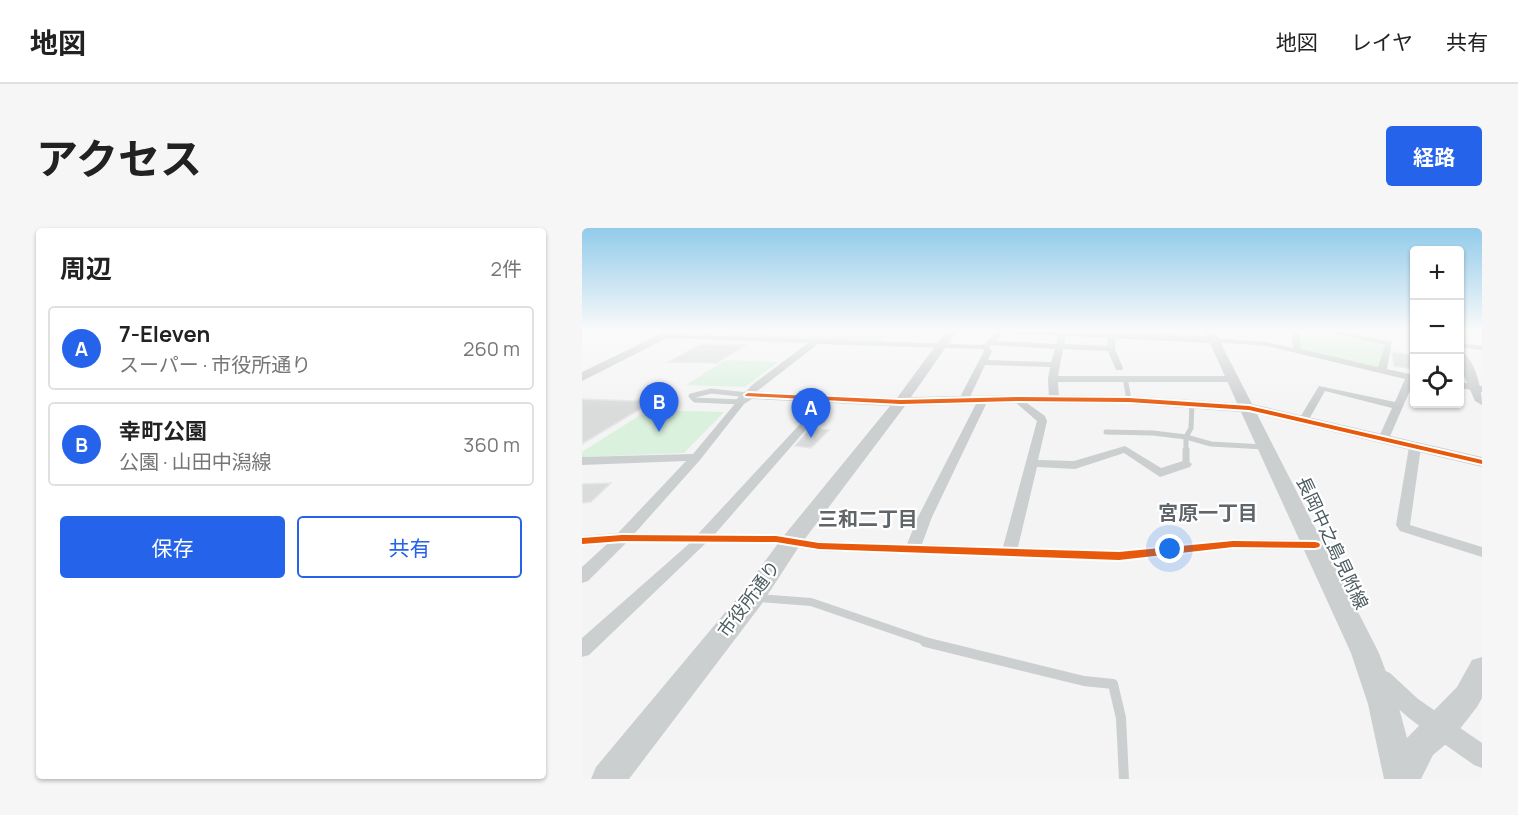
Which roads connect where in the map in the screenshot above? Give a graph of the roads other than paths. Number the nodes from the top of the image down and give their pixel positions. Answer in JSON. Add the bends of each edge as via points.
{"nodes":[{"id":1,"x":626,"y":356,"type":"edge"},
{"id":2,"x":796,"y":356,"type":"edge"},
{"id":3,"x":934,"y":356,"type":"edge"},
{"id":4,"x":986,"y":356,"type":"edge"},
{"id":5,"x":1056,"y":356,"type":"edge"},
{"id":6,"x":1114,"y":356,"type":"edge"},
{"id":7,"x":1221,"y":356,"type":"edge"},
{"id":8,"x":1321,"y":356,"type":"edge"},
{"id":9,"x":1386,"y":356,"type":"edge"},
{"id":10,"x":983,"y":362,"type":"junction"},
{"id":11,"x":1464,"y":362,"type":"edge"},
{"id":12,"x":1054,"y":365,"type":"junction"},
{"id":13,"x":1119,"y":368,"type":"dead end"},
{"id":14,"x":1382,"y":370,"type":"junction"},
{"id":15,"x":582,"y":377,"type":"edge"},
{"id":16,"x":1410,"y":377,"type":"edge"},
{"id":17,"x":1125,"y":378,"type":"junction"},
{"id":18,"x":1052,"y":379,"type":"junction"},
{"id":19,"x":1232,"y":379,"type":"junction"},
{"id":20,"x":1410,"y":381,"type":"edge"},
{"id":21,"x":1464,"y":386,"type":"edge"},
{"id":22,"x":1480,"y":392,"type":"edge"},
{"id":23,"x":744,"y":398,"type":"junction"},
{"id":24,"x":1017,"y":399,"type":"junction"},
{"id":25,"x":1054,"y":399,"type":"junction"},
{"id":26,"x":963,"y":400,"type":"junction"},
{"id":27,"x":983,"y":400,"type":"junction"},
{"id":28,"x":1129,"y":400,"type":"junction"},
{"id":29,"x":901,"y":402,"type":"junction"},
{"id":30,"x":824,"y":403,"type":"junction"},
{"id":31,"x":1192,"y":404,"type":"junction"},
{"id":32,"x":1398,"y":406,"type":"junction"},
{"id":33,"x":1249,"y":408,"type":"junction"},
{"id":34,"x":1304,"y":419,"type":"junction"},
{"id":35,"x":1106,"y":432,"type":"dead end"},
{"id":36,"x":1186,"y":437,"type":"junction"},
{"id":37,"x":1384,"y":439,"type":"junction"},
{"id":38,"x":1268,"y":447,"type":"junction"},
{"id":39,"x":1415,"y":447,"type":"junction"},
{"id":40,"x":696,"y":457,"type":"junction"},
{"id":41,"x":582,"y":461,"type":"edge"},
{"id":42,"x":1482,"y":462,"type":"edge"},
{"id":43,"x":1033,"y":463,"type":"junction"},
{"id":44,"x":1186,"y":464,"type":"joint"},
{"id":45,"x":622,"y":538,"type":"junction"},
{"id":46,"x":703,"y":539,"type":"junction"},
{"id":47,"x":582,"y":541,"type":"edge"},
{"id":48,"x":790,"y":543,"type":"junction"},
{"id":49,"x":1315,"y":545,"type":"junction"},
{"id":50,"x":913,"y":549,"type":"junction"},
{"id":51,"x":1010,"y":552,"type":"junction"},
{"id":52,"x":1482,"y":552,"type":"edge"},
{"id":53,"x":582,"y":577,"type":"edge"},
{"id":54,"x":752,"y":598,"type":"junction"},
{"id":55,"x":582,"y":649,"type":"edge"},
{"id":56,"x":1365,"y":653,"type":"junction"},
{"id":57,"x":1482,"y":669,"type":"edge"},
{"id":58,"x":1441,"y":728,"type":"junction"},
{"id":59,"x":1482,"y":757,"type":"edge"},
{"id":60,"x":609,"y":779,"type":"edge"},
{"id":61,"x":1124,"y":779,"type":"edge"},
{"id":62,"x":1402,"y":779,"type":"edge"}],
"edges":[{"from":1,"to":15,"type":"street"},
{"from":2,"to":23,"type":"street"},
{"from":3,"to":29,"type":"street","name":"市役所通り"},
{"from":4,"to":10,"type":"street"},
{"from":5,"to":12,"type":"street"},
{"from":6,"to":13,"type":"street"},
{"from":7,"to":19,"type":"street","name":"長岡中之島見附線"},
{"from":8,"to":14,"type":"street"},
{"from":9,"to":14,"type":"street"},
{"from":10,"to":12,"type":"street"},
{"from":10,"to":26,"type":"street"},
{"from":11,"to":22,"type":"street"},
{"from":12,"to":18,"type":"street"},
{"from":14,"to":16,"type":"street"},
{"from":17,"to":18,"type":"street"},
{"from":17,"to":19,"type":"street"},
{"from":17,"to":28,"type":"lane"},
{"from":18,"to":25,"type":"street"},
{"from":19,"to":33,"type":"street","name":"長岡中之島見附線"},
{"from":20,"to":32,"type":"street"},
{"from":21,"to":22,"type":"street"},
{"from":23,"to":23,"type":"lane","via":[[695,400],[691,396],[703,391],[732,392]]},
{"from":23,"to":30,"type":"street"},
{"from":23,"to":40,"type":"street"},
{"from":24,"to":25,"type":"street"},
{"from":24,"to":27,"type":"street"},
{"from":24,"to":43,"type":"street","via":[[1041,418]]},
{"from":25,"to":28,"type":"street"},
{"from":26,"to":27,"type":"street"},
{"from":26,"to":29,"type":"street"},
{"from":27,"to":50,"type":"street"},
{"from":28,"to":31,"type":"street"},
{"from":29,"to":30,"type":"street","via":[[877,408]]},
{"from":29,"to":48,"type":"street","name":"市役所通り"},
{"from":30,"to":46,"type":"street"},
{"from":31,"to":33,"type":"street"},
{"from":31,"to":36,"type":"lane","via":[[1191,428]]},
{"from":32,"to":34,"type":"street","via":[[1322,388]]},
{"from":32,"to":37,"type":"street"},
{"from":33,"to":34,"type":"street"},
{"from":33,"to":38,"type":"street","name":"長岡中之島見附線"},
{"from":34,"to":37,"type":"street"},
{"from":35,"to":36,"type":"lane"},
{"from":36,"to":38,"type":"lane","via":[[1211,444]]},
{"from":36,"to":44,"type":"lane"},
{"from":37,"to":39,"type":"street"},
{"from":38,"to":49,"type":"street","name":"長岡中之島見附線"},
{"from":39,"to":42,"type":"street"},
{"from":39,"to":52,"type":"street","via":[[1403,525]]},
{"from":40,"to":41,"type":"street"},
{"from":40,"to":45,"type":"street"},
{"from":43,"to":44,"type":"street","via":[[1075,465],[1125,449],[1160,473]]},
{"from":43,"to":51,"type":"street"},
{"from":45,"to":46,"type":"street"},
{"from":45,"to":47,"type":"street"},
{"from":45,"to":53,"type":"street"},
{"from":46,"to":48,"type":"street","via":[[776,539]]},
{"from":46,"to":55,"type":"street"},
{"from":48,"to":50,"type":"street"},
{"from":48,"to":54,"type":"street","name":"市役所通り"},
{"from":49,"to":51,"type":"street","via":[[1233,544],[1119,555]]},
{"from":49,"to":56,"type":"street","name":"長岡中之島見附線"},
{"from":50,"to":51,"type":"street"},
{"from":54,"to":60,"type":"street","name":"市役所通り"},
{"from":54,"to":61,"type":"lane","via":[[811,602],[918,640],[1053,674],[1113,684],[1121,718]]},
{"from":56,"to":58,"type":"street","via":[[1394,693]]},
{"from":56,"to":62,"type":"street","name":"長岡中之島見附線"},
{"from":57,"to":58,"type":"street","via":[[1467,697]]},
{"from":58,"to":59,"type":"street"},
{"from":58,"to":62,"type":"street","via":[[1422,744]]}]}
